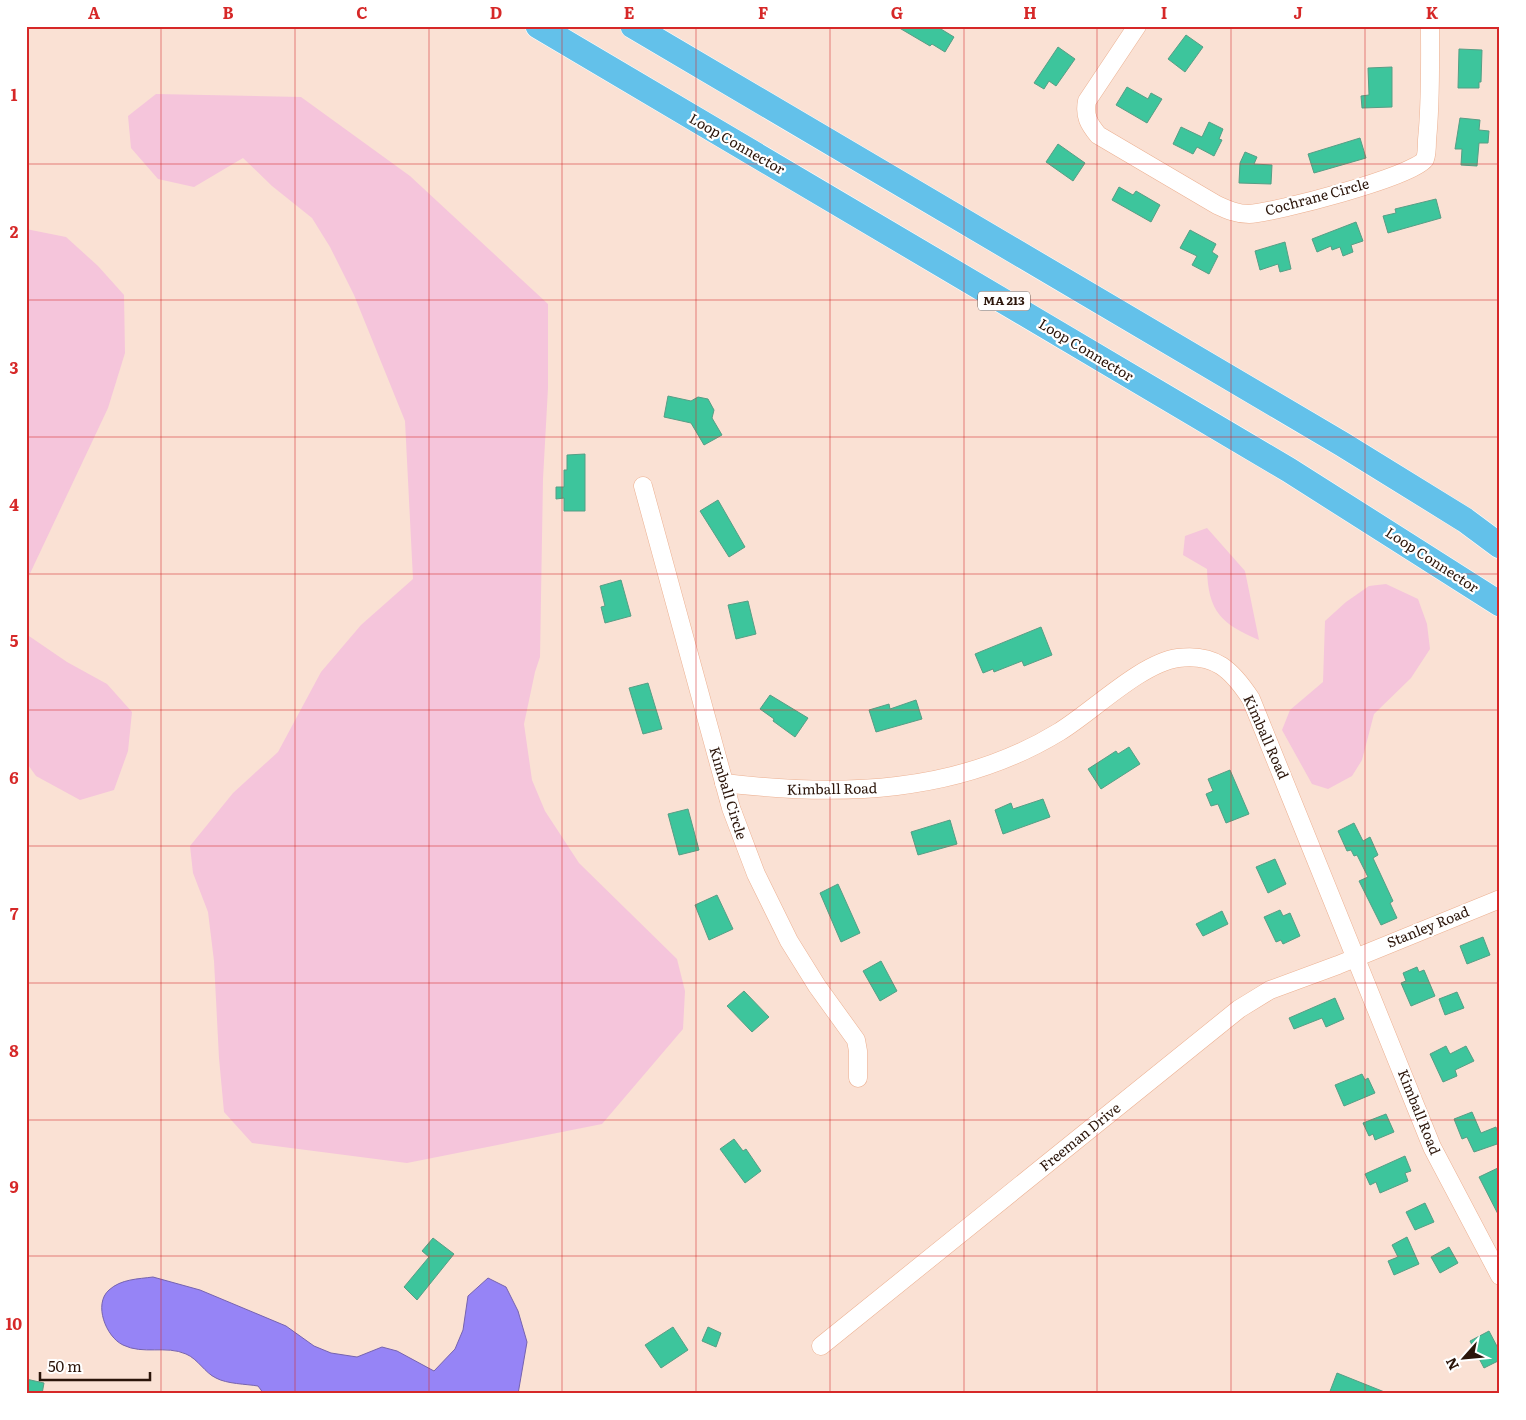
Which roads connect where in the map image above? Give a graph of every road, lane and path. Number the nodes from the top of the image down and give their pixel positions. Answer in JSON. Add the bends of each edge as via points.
{"nodes":[{"id":1,"x":538,"y":26,"type":"edge"},
{"id":2,"x":633,"y":26,"type":"edge"},
{"id":3,"x":1137,"y":26,"type":"edge"},
{"id":4,"x":1430,"y":26,"type":"edge"},
{"id":5,"x":643,"y":486,"type":"dead end"},
{"id":6,"x":1500,"y":546,"type":"edge"},
{"id":7,"x":1500,"y":604,"type":"edge"},
{"id":8,"x":724,"y":783,"type":"junction"},
{"id":9,"x":1500,"y":899,"type":"edge"},
{"id":10,"x":1356,"y":957,"type":"junction"},
{"id":11,"x":858,"y":1078,"type":"dead end"},
{"id":12,"x":1500,"y":1276,"type":"edge"},
{"id":13,"x":821,"y":1346,"type":"dead end"}],
"edges":[{"from":1,"to":7,"type":"highway","name":"Loop Connector","number":"MA 213","via":[[1289,470]]},
{"from":2,"to":6,"type":"highway","via":[[1334,439],[1465,520]]},
{"from":3,"to":4,"type":"street","name":"Cochrane Circle","via":[[1087,101],[1085,112],[1089,123],[1098,135],[1217,205],[1234,213],[1250,214],[1317,200],[1403,173],[1420,164],[1425,158],[1429,125]]},
{"from":5,"to":8,"type":"street","name":"Kimball Circle"},
{"from":8,"to":10,"type":"street","name":"Kimball Road","via":[[799,791],[848,792],[962,773],[998,761],[1059,732],[1155,666],[1176,658],[1194,656],[1211,660],[1227,668],[1239,680],[1251,700]]},
{"from":8,"to":11,"type":"street","name":"Kimball Circle","via":[[741,839],[771,906],[817,986],[856,1040]]},
{"from":9,"to":10,"type":"street","name":"Stanley Road"},
{"from":10,"to":12,"type":"street","name":"Kimball Road","via":[[1432,1147]]},
{"from":10,"to":13,"type":"street","name":"Freeman Drive","via":[[1270,990],[1239,1009]]}]}
